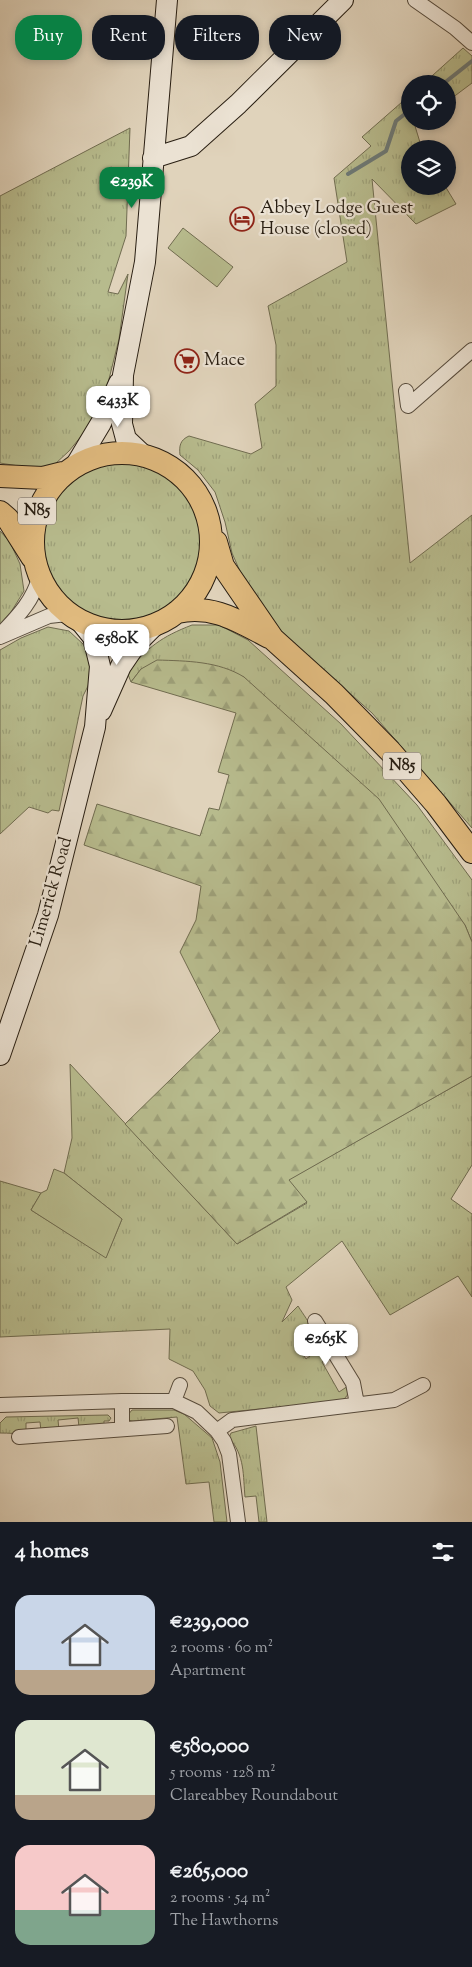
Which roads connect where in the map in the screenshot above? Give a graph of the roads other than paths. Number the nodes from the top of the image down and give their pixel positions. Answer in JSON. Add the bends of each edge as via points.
{"nodes":[{"id":1,"x":167,"y":0,"type":"edge"},
{"id":2,"x":343,"y":0,"type":"edge"},
{"id":3,"x":415,"y":0,"type":"edge"},
{"id":4,"x":472,"y":43,"type":"edge"},
{"id":5,"x":154,"y":158,"type":"junction"},
{"id":6,"x":472,"y":350,"type":"edge"},
{"id":7,"x":123,"y":375,"type":"junction"},
{"id":8,"x":406,"y":391,"type":"dead end"},
{"id":9,"x":143,"y":455,"type":"junction"},
{"id":10,"x":70,"y":468,"type":"junction"},
{"id":11,"x":0,"y":476,"type":"edge"},
{"id":12,"x":0,"y":512,"type":"edge"},
{"id":13,"x":211,"y":526,"type":"junction"},
{"id":14,"x":36,"y":568,"type":"junction"},
{"id":15,"x":177,"y":612,"type":"junction"},
{"id":16,"x":74,"y":618,"type":"junction"},
{"id":17,"x":156,"y":624,"type":"junction"},
{"id":18,"x":0,"y":636,"type":"edge"},
{"id":19,"x":272,"y":639,"type":"junction"},
{"id":20,"x":95,"y":727,"type":"junction"},
{"id":21,"x":472,"y":852,"type":"edge"},
{"id":22,"x":0,"y":1055,"type":"edge"},
{"id":23,"x":315,"y":1321,"type":"dead end"},
{"id":24,"x":180,"y":1385,"type":"dead end"},
{"id":25,"x":423,"y":1385,"type":"dead end"},
{"id":26,"x":122,"y":1401,"type":"junction"},
{"id":27,"x":174,"y":1402,"type":"junction"},
{"id":28,"x":357,"y":1404,"type":"junction"},
{"id":29,"x":0,"y":1405,"type":"edge"},
{"id":30,"x":167,"y":1426,"type":"dead end"},
{"id":31,"x":122,"y":1428,"type":"junction"},
{"id":32,"x":217,"y":1431,"type":"junction"},
{"id":33,"x":20,"y":1437,"type":"dead end"},
{"id":34,"x":238,"y":1522,"type":"edge"}],
"edges":[{"from":1,"to":5,"type":"main road"},
{"from":2,"to":5,"type":"main road","via":[[191,146]]},
{"from":3,"to":4,"type":"street"},
{"from":5,"to":7,"type":"main road","via":[[145,262]]},
{"from":6,"to":8,"type":"street","via":[[408,406]]},
{"from":7,"to":9,"type":"main road","via":[[122,424],[126,439]]},
{"from":7,"to":10,"type":"main road","via":[[101,423]]},
{"from":9,"to":10,"type":"main road","number":"N85","via":[[105,455]]},
{"from":9,"to":13,"type":"main road","number":"N85","via":[[166,464],[185,478],[205,507]]},
{"from":10,"to":11,"type":"main road","number":"N85","via":[[43,478]]},
{"from":10,"to":14,"type":"main road","number":"N85","via":[[44,496],[36,512],[32,530]]},
{"from":12,"to":14,"type":"main road","number":"N85","via":[[8,519]]},
{"from":13,"to":15,"type":"main road","number":"N85","via":[[213,546],[209,566],[201,585]]},
{"from":13,"to":19,"type":"main road","number":"N85","via":[[223,566]]},
{"from":14,"to":16,"type":"main road","number":"N85","via":[[52,598]]},
{"from":14,"to":18,"type":"street","via":[[35,592]]},
{"from":15,"to":17,"type":"main road","number":"N85"},
{"from":15,"to":19,"type":"main road","number":"N85","via":[[192,609],[212,611]]},
{"from":16,"to":17,"type":"main road","number":"N85","via":[[108,629]]},
{"from":16,"to":18,"type":"street","via":[[49,616]]},
{"from":16,"to":20,"type":"main road","via":[[93,637],[100,666]]},
{"from":17,"to":20,"type":"main road","via":[[136,644],[121,666]]},
{"from":19,"to":21,"type":"main road","number":"N85","via":[[334,694],[390,752],[436,804]]},
{"from":20,"to":22,"type":"main road","name":"Limerick Road","via":[[48,915]]},
{"from":23,"to":28,"type":"street","via":[[321,1340],[353,1383]]},
{"from":24,"to":27,"type":"street"},
{"from":25,"to":28,"type":"street","via":[[394,1400]]},
{"from":26,"to":27,"type":"street"},
{"from":26,"to":29,"type":"street"},
{"from":26,"to":31,"type":"street"},
{"from":27,"to":32,"type":"street","via":[[197,1412]]},
{"from":28,"to":32,"type":"street","via":[[232,1420]]},
{"from":30,"to":31,"type":"street"},
{"from":31,"to":33,"type":"street"},
{"from":32,"to":34,"type":"street","via":[[229,1454]]}]}
